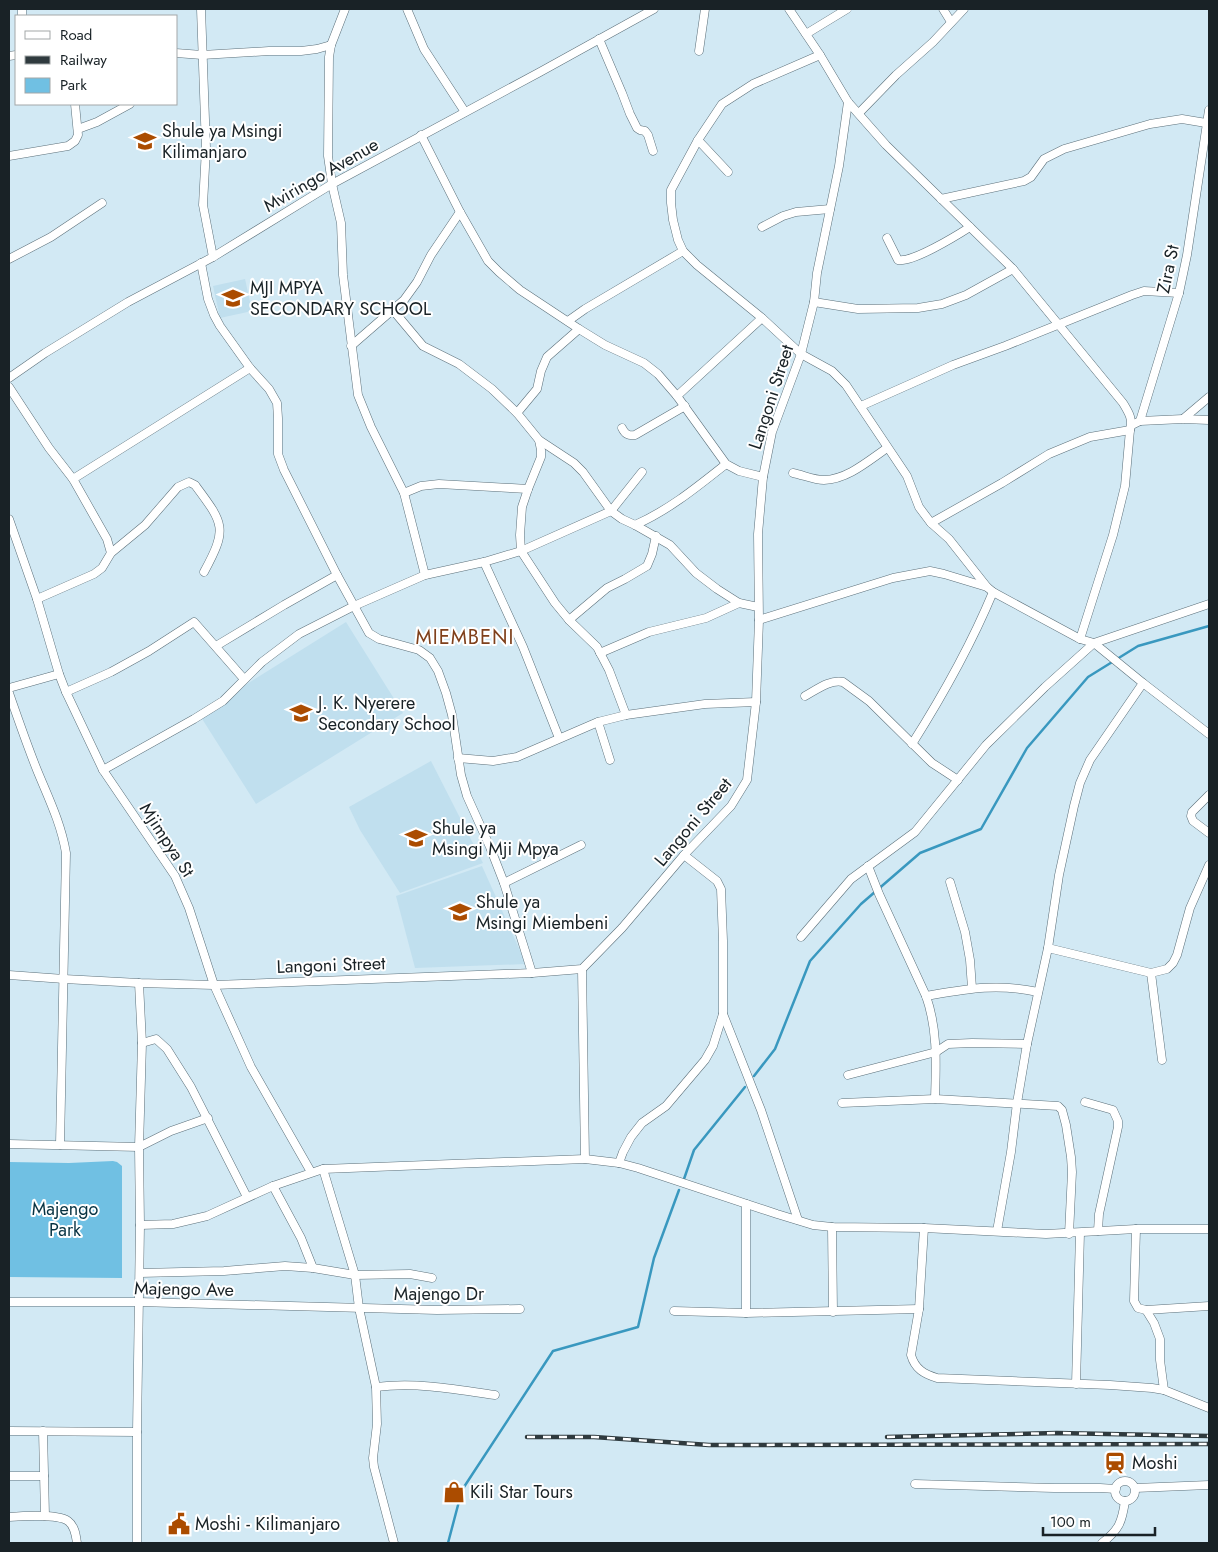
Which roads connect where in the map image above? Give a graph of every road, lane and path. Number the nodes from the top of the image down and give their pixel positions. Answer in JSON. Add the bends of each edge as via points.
{"nodes":[{"id":1,"x":201,"y":9,"type":"edge"},
{"id":2,"x":345,"y":9,"type":"edge"},
{"id":3,"x":407,"y":9,"type":"edge"},
{"id":4,"x":654,"y":9,"type":"edge"},
{"id":5,"x":706,"y":9,"type":"edge"},
{"id":6,"x":789,"y":9,"type":"edge"},
{"id":7,"x":847,"y":9,"type":"edge"},
{"id":8,"x":943,"y":9,"type":"edge"},
{"id":9,"x":964,"y":9,"type":"edge"},
{"id":10,"x":951,"y":22,"type":"junction"},
{"id":11,"x":806,"y":34,"type":"junction"},
{"id":12,"x":599,"y":39,"type":"junction"},
{"id":13,"x":331,"y":45,"type":"junction"},
{"id":14,"x":699,"y":51,"type":"dead end"},
{"id":15,"x":178,"y":53,"type":"edge"},
{"id":16,"x":202,"y":55,"type":"junction"},
{"id":17,"x":820,"y":55,"type":"junction"},
{"id":18,"x":848,"y":102,"type":"junction"},
{"id":19,"x":76,"y":105,"type":"edge"},
{"id":20,"x":128,"y":105,"type":"edge"},
{"id":21,"x":1209,"y":110,"type":"edge"},
{"id":22,"x":465,"y":112,"type":"junction"},
{"id":23,"x":859,"y":113,"type":"junction"},
{"id":24,"x":1207,"y":127,"type":"edge"},
{"id":25,"x":78,"y":129,"type":"junction"},
{"id":26,"x":422,"y":135,"type":"junction"},
{"id":27,"x":698,"y":140,"type":"junction"},
{"id":28,"x":653,"y":151,"type":"dead end"},
{"id":29,"x":9,"y":156,"type":"edge"},
{"id":30,"x":728,"y":172,"type":"dead end"},
{"id":31,"x":332,"y":184,"type":"junction"},
{"id":32,"x":941,"y":199,"type":"junction"},
{"id":33,"x":102,"y":203,"type":"dead end"},
{"id":34,"x":830,"y":209,"type":"junction"},
{"id":35,"x":460,"y":212,"type":"junction"},
{"id":36,"x":762,"y":227,"type":"dead end"},
{"id":37,"x":970,"y":227,"type":"junction"},
{"id":38,"x":887,"y":238,"type":"dead end"},
{"id":39,"x":683,"y":251,"type":"junction"},
{"id":40,"x":213,"y":257,"type":"junction"},
{"id":41,"x":9,"y":259,"type":"edge"},
{"id":42,"x":201,"y":263,"type":"junction"},
{"id":43,"x":1012,"y":269,"type":"junction"},
{"id":44,"x":1179,"y":293,"type":"junction"},
{"id":45,"x":814,"y":302,"type":"junction"},
{"id":46,"x":392,"y":309,"type":"junction"},
{"id":47,"x":762,"y":318,"type":"junction"},
{"id":48,"x":568,"y":322,"type":"junction"},
{"id":49,"x":1058,"y":325,"type":"junction"},
{"id":50,"x":579,"y":329,"type":"junction"},
{"id":51,"x":351,"y":346,"type":"junction"},
{"id":52,"x":801,"y":354,"type":"junction"},
{"id":53,"x":250,"y":368,"type":"junction"},
{"id":54,"x":9,"y":378,"type":"edge"},
{"id":55,"x":9,"y":386,"type":"edge"},
{"id":56,"x":677,"y":396,"type":"junction"},
{"id":57,"x":1209,"y":397,"type":"edge"},
{"id":58,"x":685,"y":406,"type":"junction"},
{"id":59,"x":861,"y":406,"type":"junction"},
{"id":60,"x":517,"y":413,"type":"junction"},
{"id":61,"x":1183,"y":419,"type":"junction"},
{"id":62,"x":1209,"y":420,"type":"edge"},
{"id":63,"x":1140,"y":421,"type":"junction"},
{"id":64,"x":622,"y":428,"type":"dead end"},
{"id":65,"x":1131,"y":428,"type":"junction"},
{"id":66,"x":539,"y":440,"type":"junction"},
{"id":67,"x":887,"y":448,"type":"junction"},
{"id":68,"x":726,"y":464,"type":"junction"},
{"id":69,"x":642,"y":472,"type":"dead end"},
{"id":70,"x":793,"y":473,"type":"dead end"},
{"id":71,"x":764,"y":477,"type":"junction"},
{"id":72,"x":73,"y":478,"type":"junction"},
{"id":73,"x":528,"y":489,"type":"junction"},
{"id":74,"x":404,"y":493,"type":"junction"},
{"id":75,"x":611,"y":510,"type":"junction"},
{"id":76,"x":9,"y":519,"type":"edge"},
{"id":77,"x":931,"y":523,"type":"junction"},
{"id":78,"x":636,"y":525,"type":"junction"},
{"id":79,"x":656,"y":536,"type":"junction"},
{"id":80,"x":521,"y":551,"type":"junction"},
{"id":81,"x":111,"y":553,"type":"junction"},
{"id":82,"x":484,"y":562,"type":"junction"},
{"id":83,"x":204,"y":572,"type":"dead end"},
{"id":84,"x":337,"y":575,"type":"junction"},
{"id":85,"x":424,"y":576,"type":"junction"},
{"id":86,"x":990,"y":589,"type":"junction"},
{"id":87,"x":37,"y":599,"type":"junction"},
{"id":88,"x":739,"y":603,"type":"junction"},
{"id":89,"x":1209,"y":604,"type":"edge"},
{"id":90,"x":354,"y":606,"type":"junction"},
{"id":91,"x":758,"y":607,"type":"junction"},
{"id":92,"x":569,"y":620,"type":"junction"},
{"id":93,"x":758,"y":620,"type":"junction"},
{"id":94,"x":1080,"y":639,"type":"junction"},
{"id":95,"x":1094,"y":643,"type":"junction"},
{"id":96,"x":216,"y":646,"type":"junction"},
{"id":97,"x":600,"y":653,"type":"junction"},
{"id":98,"x":59,"y":674,"type":"junction"},
{"id":99,"x":244,"y":679,"type":"junction"},
{"id":100,"x":1143,"y":683,"type":"junction"},
{"id":101,"x":9,"y":688,"type":"edge"},
{"id":102,"x":66,"y":692,"type":"junction"},
{"id":103,"x":9,"y":694,"type":"edge"},
{"id":104,"x":805,"y":696,"type":"dead end"},
{"id":105,"x":756,"y":702,"type":"junction"},
{"id":106,"x":626,"y":716,"type":"junction"},
{"id":107,"x":598,"y":722,"type":"junction"},
{"id":108,"x":1209,"y":734,"type":"edge"},
{"id":109,"x":559,"y":738,"type":"junction"},
{"id":110,"x":912,"y":744,"type":"junction"},
{"id":111,"x":458,"y":758,"type":"junction"},
{"id":112,"x":610,"y":760,"type":"dead end"},
{"id":113,"x":103,"y":770,"type":"junction"},
{"id":114,"x":958,"y":780,"type":"junction"},
{"id":115,"x":1209,"y":794,"type":"edge"},
{"id":116,"x":1209,"y":833,"type":"edge"},
{"id":117,"x":581,"y":845,"type":"dead end"},
{"id":118,"x":684,"y":855,"type":"junction"},
{"id":119,"x":868,"y":866,"type":"junction"},
{"id":120,"x":1209,"y":866,"type":"edge"},
{"id":121,"x":950,"y":882,"type":"dead end"},
{"id":122,"x":504,"y":883,"type":"junction"},
{"id":123,"x":801,"y":937,"type":"dead end"},
{"id":124,"x":1048,"y":948,"type":"junction"},
{"id":125,"x":582,"y":969,"type":"junction"},
{"id":126,"x":532,"y":973,"type":"junction"},
{"id":127,"x":1151,"y":973,"type":"junction"},
{"id":128,"x":9,"y":975,"type":"edge"},
{"id":129,"x":64,"y":979,"type":"junction"},
{"id":130,"x":138,"y":983,"type":"junction"},
{"id":131,"x":214,"y":984,"type":"junction"},
{"id":132,"x":972,"y":988,"type":"junction"},
{"id":133,"x":1038,"y":992,"type":"junction"},
{"id":134,"x":926,"y":996,"type":"junction"},
{"id":135,"x":723,"y":1014,"type":"junction"},
{"id":136,"x":142,"y":1043,"type":"junction"},
{"id":137,"x":1027,"y":1044,"type":"junction"},
{"id":138,"x":936,"y":1052,"type":"junction"},
{"id":139,"x":1162,"y":1060,"type":"dead end"},
{"id":140,"x":848,"y":1075,"type":"dead end"},
{"id":141,"x":935,"y":1099,"type":"junction"},
{"id":142,"x":1085,"y":1102,"type":"dead end"},
{"id":143,"x":842,"y":1103,"type":"dead end"},
{"id":144,"x":1017,"y":1103,"type":"junction"},
{"id":145,"x":208,"y":1118,"type":"junction"},
{"id":146,"x":9,"y":1144,"type":"edge"},
{"id":147,"x":60,"y":1145,"type":"junction"},
{"id":148,"x":138,"y":1147,"type":"junction"},
{"id":149,"x":585,"y":1158,"type":"junction"},
{"id":150,"x":620,"y":1164,"type":"junction"},
{"id":151,"x":323,"y":1169,"type":"junction"},
{"id":152,"x":311,"y":1172,"type":"junction"},
{"id":153,"x":273,"y":1186,"type":"junction"},
{"id":154,"x":247,"y":1197,"type":"junction"},
{"id":155,"x":746,"y":1204,"type":"junction"},
{"id":156,"x":798,"y":1220,"type":"junction"},
{"id":157,"x":140,"y":1225,"type":"junction"},
{"id":158,"x":832,"y":1227,"type":"junction"},
{"id":159,"x":924,"y":1228,"type":"junction"},
{"id":160,"x":1136,"y":1229,"type":"junction"},
{"id":161,"x":1209,"y":1229,"type":"edge"},
{"id":162,"x":997,"y":1231,"type":"junction"},
{"id":163,"x":1098,"y":1231,"type":"junction"},
{"id":164,"x":1080,"y":1233,"type":"junction"},
{"id":165,"x":1069,"y":1234,"type":"junction"},
{"id":166,"x":313,"y":1268,"type":"junction"},
{"id":167,"x":140,"y":1273,"type":"junction"},
{"id":168,"x":356,"y":1275,"type":"junction"},
{"id":169,"x":432,"y":1278,"type":"dead end"},
{"id":170,"x":9,"y":1302,"type":"edge"},
{"id":171,"x":138,"y":1302,"type":"junction"},
{"id":172,"x":1209,"y":1306,"type":"edge"},
{"id":173,"x":359,"y":1308,"type":"junction"},
{"id":174,"x":520,"y":1309,"type":"dead end"},
{"id":175,"x":919,"y":1309,"type":"junction"},
{"id":176,"x":674,"y":1310,"type":"dead end"},
{"id":177,"x":1146,"y":1310,"type":"junction"},
{"id":178,"x":833,"y":1312,"type":"junction"},
{"id":179,"x":746,"y":1313,"type":"junction"},
{"id":180,"x":1076,"y":1384,"type":"junction"},
{"id":181,"x":376,"y":1387,"type":"junction"},
{"id":182,"x":1164,"y":1390,"type":"junction"},
{"id":183,"x":495,"y":1395,"type":"dead end"},
{"id":184,"x":1209,"y":1408,"type":"edge"},
{"id":185,"x":9,"y":1431,"type":"edge"},
{"id":186,"x":43,"y":1431,"type":"junction"},
{"id":187,"x":137,"y":1432,"type":"junction"},
{"id":188,"x":9,"y":1476,"type":"edge"},
{"id":189,"x":44,"y":1476,"type":"junction"},
{"id":190,"x":915,"y":1484,"type":"dead end"},
{"id":191,"x":1209,"y":1485,"type":"edge"},
{"id":192,"x":1135,"y":1488,"type":"junction"},
{"id":193,"x":1116,"y":1490,"type":"junction"},
{"id":194,"x":1125,"y":1501,"type":"junction"},
{"id":195,"x":45,"y":1516,"type":"junction"},
{"id":196,"x":9,"y":1517,"type":"edge"},
{"id":197,"x":77,"y":1543,"type":"edge"},
{"id":198,"x":137,"y":1543,"type":"edge"},
{"id":199,"x":394,"y":1543,"type":"edge"},
{"id":200,"x":1102,"y":1543,"type":"edge"}],
"edges":[{"from":1,"to":16,"type":"street"},
{"from":2,"to":13,"type":"street"},
{"from":3,"to":22,"type":"street","via":[[424,49]]},
{"from":4,"to":12,"type":"street","name":"Mviringo Avenue"},
{"from":5,"to":14,"type":"street"},
{"from":6,"to":11,"type":"street"},
{"from":7,"to":11,"type":"street"},
{"from":8,"to":10,"type":"street"},
{"from":9,"to":10,"type":"street"},
{"from":10,"to":23,"type":"street"},
{"from":11,"to":17,"type":"street"},
{"from":12,"to":22,"type":"street","name":"Mviringo Avenue"},
{"from":12,"to":28,"type":"street","via":[[630,114],[637,128],[648,135]]},
{"from":13,"to":16,"type":"street","via":[[301,51]]},
{"from":13,"to":31,"type":"street","via":[[328,156]]},
{"from":15,"to":16,"type":"street"},
{"from":16,"to":40,"type":"street","via":[[206,148],[203,205]]},
{"from":17,"to":18,"type":"street"},
{"from":17,"to":27,"type":"street","via":[[753,84],[722,104]]},
{"from":18,"to":23,"type":"street"},
{"from":18,"to":34,"type":"street","name":"Langoni Street"},
{"from":19,"to":25,"type":"street"},
{"from":20,"to":25,"type":"street"},
{"from":21,"to":24,"type":"street","name":"Zira St"},
{"from":22,"to":26,"type":"street","name":"Mviringo Avenue"},
{"from":23,"to":32,"type":"street","via":[[886,145]]},
{"from":24,"to":32,"type":"street","via":[[1182,119],[1150,124],[1050,155],[1024,180]]},
{"from":24,"to":44,"type":"street","name":"Zira St"},
{"from":25,"to":29,"type":"street","via":[[75,141],[68,146]]},
{"from":26,"to":31,"type":"street","name":"Mviringo Avenue"},
{"from":26,"to":35,"type":"street"},
{"from":27,"to":30,"type":"street"},
{"from":27,"to":39,"type":"street","via":[[671,190],[673,220]]},
{"from":31,"to":40,"type":"street","name":"Mviringo Avenue"},
{"from":31,"to":51,"type":"street","via":[[341,223]]},
{"from":32,"to":37,"type":"street"},
{"from":33,"to":41,"type":"street","via":[[51,237]]},
{"from":34,"to":36,"type":"street","via":[[796,212]]},
{"from":34,"to":45,"type":"street","name":"Langoni Street"},
{"from":35,"to":46,"type":"street","via":[[417,282],[404,300]]},
{"from":35,"to":48,"type":"street","via":[[488,261],[520,290]]},
{"from":37,"to":38,"type":"street","via":[[902,261],[894,255]]},
{"from":37,"to":43,"type":"street"},
{"from":39,"to":47,"type":"street"},
{"from":39,"to":48,"type":"street"},
{"from":40,"to":42,"type":"street","name":"Mviringo Avenue"},
{"from":42,"to":53,"type":"street","via":[[214,315]]},
{"from":42,"to":54,"type":"street","name":"Mviringo Avenue","via":[[128,302]]},
{"from":43,"to":45,"type":"street","via":[[966,295],[942,304],[918,308],[858,309]]},
{"from":43,"to":49,"type":"street"},
{"from":44,"to":49,"type":"street","via":[[1144,292]]},
{"from":44,"to":63,"type":"street","name":"Zira St"},
{"from":45,"to":52,"type":"street","name":"Langoni Street"},
{"from":46,"to":51,"type":"street"},
{"from":46,"to":60,"type":"street","via":[[423,346],[459,364]]},
{"from":47,"to":52,"type":"street"},
{"from":47,"to":56,"type":"street"},
{"from":48,"to":50,"type":"street"},
{"from":49,"to":59,"type":"street","via":[[953,365]]},
{"from":49,"to":65,"type":"street","via":[[1123,404],[1131,416]]},
{"from":50,"to":56,"type":"street","via":[[644,363]]},
{"from":50,"to":60,"type":"street","via":[[547,357],[537,389]]},
{"from":51,"to":74,"type":"street","via":[[363,410]]},
{"from":52,"to":59,"type":"street","via":[[832,371]]},
{"from":52,"to":71,"type":"street","name":"Langoni Street","via":[[772,432]]},
{"from":53,"to":72,"type":"street"},
{"from":53,"to":84,"type":"street","via":[[277,403],[278,454]]},
{"from":55,"to":72,"type":"street","via":[[49,448]]},
{"from":56,"to":58,"type":"street"},
{"from":57,"to":61,"type":"street"},
{"from":58,"to":64,"type":"street","via":[[635,435],[630,436]]},
{"from":58,"to":68,"type":"street"},
{"from":59,"to":67,"type":"street"},
{"from":60,"to":66,"type":"street"},
{"from":61,"to":62,"type":"street"},
{"from":61,"to":63,"type":"street"},
{"from":63,"to":65,"type":"street"},
{"from":65,"to":77,"type":"street","via":[[1090,436],[1048,454]]},
{"from":65,"to":94,"type":"street","via":[[1125,486],[1100,580]]},
{"from":66,"to":73,"type":"street","via":[[541,458]]},
{"from":66,"to":75,"type":"street","via":[[574,463]]},
{"from":67,"to":70,"type":"street","via":[[840,477],[822,480]]},
{"from":67,"to":77,"type":"street","via":[[907,476],[919,507]]},
{"from":68,"to":71,"type":"street"},
{"from":68,"to":78,"type":"street","via":[[684,498]]},
{"from":69,"to":75,"type":"street"},
{"from":71,"to":91,"type":"street","name":"Langoni Street","via":[[758,534]]},
{"from":72,"to":81,"type":"street","via":[[107,539]]},
{"from":73,"to":74,"type":"street","via":[[439,484],[420,486]]},
{"from":73,"to":80,"type":"street","via":[[522,507]]},
{"from":74,"to":85,"type":"street"},
{"from":75,"to":78,"type":"street"},
{"from":75,"to":80,"type":"street"},
{"from":76,"to":87,"type":"street","name":"Mjimpya St"},
{"from":77,"to":86,"type":"street","via":[[949,539]]},
{"from":78,"to":79,"type":"street"},
{"from":79,"to":88,"type":"street","via":[[670,545],[704,580]]},
{"from":79,"to":92,"type":"street","via":[[647,566],[607,588]]},
{"from":80,"to":82,"type":"street"},
{"from":80,"to":92,"type":"street"},
{"from":81,"to":83,"type":"street","via":[[145,525],[178,487],[190,482],[219,521],[220,533],[214,554]]},
{"from":81,"to":87,"type":"street","via":[[94,574]]},
{"from":82,"to":85,"type":"street"},
{"from":82,"to":109,"type":"street","via":[[523,647]]},
{"from":84,"to":90,"type":"street"},
{"from":84,"to":96,"type":"street"},
{"from":85,"to":90,"type":"street"},
{"from":86,"to":93,"type":"street","via":[[930,571],[893,578]]},
{"from":86,"to":94,"type":"street"},
{"from":86,"to":110,"type":"street","via":[[978,628]]},
{"from":87,"to":98,"type":"street","name":"Mjimpya St"},
{"from":88,"to":91,"type":"street"},
{"from":88,"to":97,"type":"street","via":[[706,618],[649,632]]},
{"from":89,"to":95,"type":"street"},
{"from":90,"to":99,"type":"street","via":[[299,634]]},
{"from":90,"to":111,"type":"street","via":[[369,633],[419,650],[430,658],[446,693]]},
{"from":91,"to":93,"type":"street","name":"Langoni Street"},
{"from":92,"to":97,"type":"street"},
{"from":93,"to":105,"type":"street","name":"Langoni Street"},
{"from":94,"to":95,"type":"street"},
{"from":95,"to":100,"type":"street"},
{"from":95,"to":114,"type":"street","via":[[986,745]]},
{"from":96,"to":99,"type":"street"},
{"from":96,"to":102,"type":"street","via":[[194,622],[111,672]]},
{"from":97,"to":106,"type":"street"},
{"from":98,"to":101,"type":"street"},
{"from":98,"to":102,"type":"street","name":"Mjimpya St"},
{"from":99,"to":113,"type":"street","via":[[223,701]]},
{"from":100,"to":108,"type":"street"},
{"from":100,"to":124,"type":"street","via":[[1090,760],[1080,783],[1059,875]]},
{"from":102,"to":113,"type":"street","name":"Mjimpya St"},
{"from":103,"to":129,"type":"street","via":[[63,835],[66,853]]},
{"from":104,"to":110,"type":"street","via":[[826,685],[843,682],[869,701]]},
{"from":105,"to":106,"type":"street","via":[[705,704]]},
{"from":105,"to":118,"type":"street","name":"Langoni Street","via":[[747,780],[731,806]]},
{"from":106,"to":107,"type":"street"},
{"from":107,"to":109,"type":"street"},
{"from":107,"to":112,"type":"street"},
{"from":109,"to":111,"type":"street","via":[[517,757],[493,761]]},
{"from":110,"to":114,"type":"street","via":[[932,763]]},
{"from":111,"to":122,"type":"street","via":[[467,796]]},
{"from":113,"to":131,"type":"street","name":"Mjimpya St","via":[[175,876],[190,908]]},
{"from":114,"to":119,"type":"street","via":[[914,832]]},
{"from":115,"to":116,"type":"street","via":[[1191,816]]},
{"from":117,"to":122,"type":"street"},
{"from":118,"to":125,"type":"street","name":"Langoni Street"},
{"from":118,"to":135,"type":"street","via":[[717,881],[720,889]]},
{"from":119,"to":123,"type":"street","via":[[851,879]]},
{"from":119,"to":134,"type":"street"},
{"from":120,"to":127,"type":"street","via":[[1190,908],[1173,963],[1167,969]]},
{"from":121,"to":132,"type":"street","via":[[970,960]]},
{"from":122,"to":126,"type":"street"},
{"from":124,"to":127,"type":"street"},
{"from":124,"to":133,"type":"street"},
{"from":125,"to":126,"type":"street","name":"Langoni Street"},
{"from":125,"to":149,"type":"street"},
{"from":126,"to":131,"type":"street","name":"Langoni Street"},
{"from":127,"to":139,"type":"street"},
{"from":128,"to":129,"type":"street","name":"Langoni Street"},
{"from":129,"to":130,"type":"street","name":"Langoni Street"},
{"from":129,"to":147,"type":"street"},
{"from":130,"to":131,"type":"street","name":"Langoni Street"},
{"from":130,"to":136,"type":"street"},
{"from":131,"to":152,"type":"street","name":"Mjimpya St","via":[[258,1082]]},
{"from":132,"to":133,"type":"street","via":[[1002,986]]},
{"from":132,"to":134,"type":"street"},
{"from":133,"to":137,"type":"street"},
{"from":134,"to":138,"type":"street","via":[[932,1013]]},
{"from":135,"to":150,"type":"street","via":[[705,1060],[666,1106],[642,1123],[631,1137]]},
{"from":135,"to":156,"type":"street","via":[[761,1110]]},
{"from":136,"to":145,"type":"street","via":[[156,1039],[168,1049]]},
{"from":136,"to":148,"type":"street"},
{"from":137,"to":138,"type":"street","via":[[948,1044]]},
{"from":137,"to":144,"type":"street"},
{"from":138,"to":140,"type":"street"},
{"from":138,"to":141,"type":"street"},
{"from":141,"to":143,"type":"street"},
{"from":141,"to":144,"type":"street"},
{"from":142,"to":163,"type":"street","via":[[1113,1110],[1118,1121]]},
{"from":144,"to":162,"type":"street"},
{"from":144,"to":165,"type":"street","via":[[1058,1106],[1062,1110],[1072,1172]]},
{"from":145,"to":148,"type":"street"},
{"from":145,"to":154,"type":"street"},
{"from":146,"to":147,"type":"street"},
{"from":147,"to":148,"type":"street"},
{"from":148,"to":157,"type":"street"},
{"from":149,"to":150,"type":"street"},
{"from":149,"to":151,"type":"street"},
{"from":150,"to":155,"type":"street","via":[[660,1174]]},
{"from":151,"to":152,"type":"street"},
{"from":151,"to":168,"type":"street"},
{"from":152,"to":153,"type":"street"},
{"from":153,"to":154,"type":"street"},
{"from":153,"to":166,"type":"street"},
{"from":154,"to":157,"type":"street","via":[[206,1216],[173,1224]]},
{"from":155,"to":156,"type":"street"},
{"from":155,"to":179,"type":"street"},
{"from":156,"to":158,"type":"street"},
{"from":157,"to":167,"type":"street"},
{"from":158,"to":159,"type":"street"},
{"from":158,"to":178,"type":"street"},
{"from":159,"to":162,"type":"street"},
{"from":159,"to":175,"type":"street"},
{"from":160,"to":161,"type":"street"},
{"from":160,"to":163,"type":"street"},
{"from":160,"to":177,"type":"street","via":[[1134,1301],[1138,1308]]},
{"from":162,"to":165,"type":"street"},
{"from":163,"to":164,"type":"street"},
{"from":164,"to":165,"type":"street"},
{"from":164,"to":180,"type":"street"},
{"from":166,"to":167,"type":"street","via":[[285,1266]]},
{"from":166,"to":168,"type":"street"},
{"from":167,"to":171,"type":"street"},
{"from":168,"to":169,"type":"street","via":[[410,1274]]},
{"from":168,"to":173,"type":"street"},
{"from":170,"to":171,"type":"street","name":"Majengo Ave"},
{"from":171,"to":173,"type":"street","name":"Majengo Ave"},
{"from":171,"to":187,"type":"street"},
{"from":172,"to":177,"type":"street"},
{"from":173,"to":174,"type":"street","name":"Majengo Dr"},
{"from":173,"to":181,"type":"street"},
{"from":175,"to":178,"type":"street"},
{"from":175,"to":180,"type":"street","via":[[911,1354],[917,1367],[926,1375]]},
{"from":176,"to":179,"type":"street"},
{"from":177,"to":182,"type":"street","via":[[1160,1339]]},
{"from":178,"to":179,"type":"street"},
{"from":180,"to":182,"type":"street"},
{"from":181,"to":183,"type":"street","via":[[438,1387]]},
{"from":181,"to":199,"type":"street","via":[[374,1467]]},
{"from":182,"to":184,"type":"street"},
{"from":185,"to":186,"type":"street"},
{"from":186,"to":187,"type":"street"},
{"from":186,"to":189,"type":"street"},
{"from":187,"to":198,"type":"street"},
{"from":188,"to":189,"type":"street"},
{"from":189,"to":195,"type":"street"},
{"from":190,"to":193,"type":"street"},
{"from":191,"to":192,"type":"street"},
{"from":192,"to":193,"type":"street","via":[[1125,1482]]},
{"from":192,"to":194,"type":"street","via":[[1133,1497]]},
{"from":193,"to":194,"type":"street","via":[[1118,1498]]},
{"from":194,"to":200,"type":"street","via":[[1118,1528]]},
{"from":195,"to":196,"type":"street"},
{"from":195,"to":197,"type":"street","via":[[67,1520],[76,1534]]}]}
